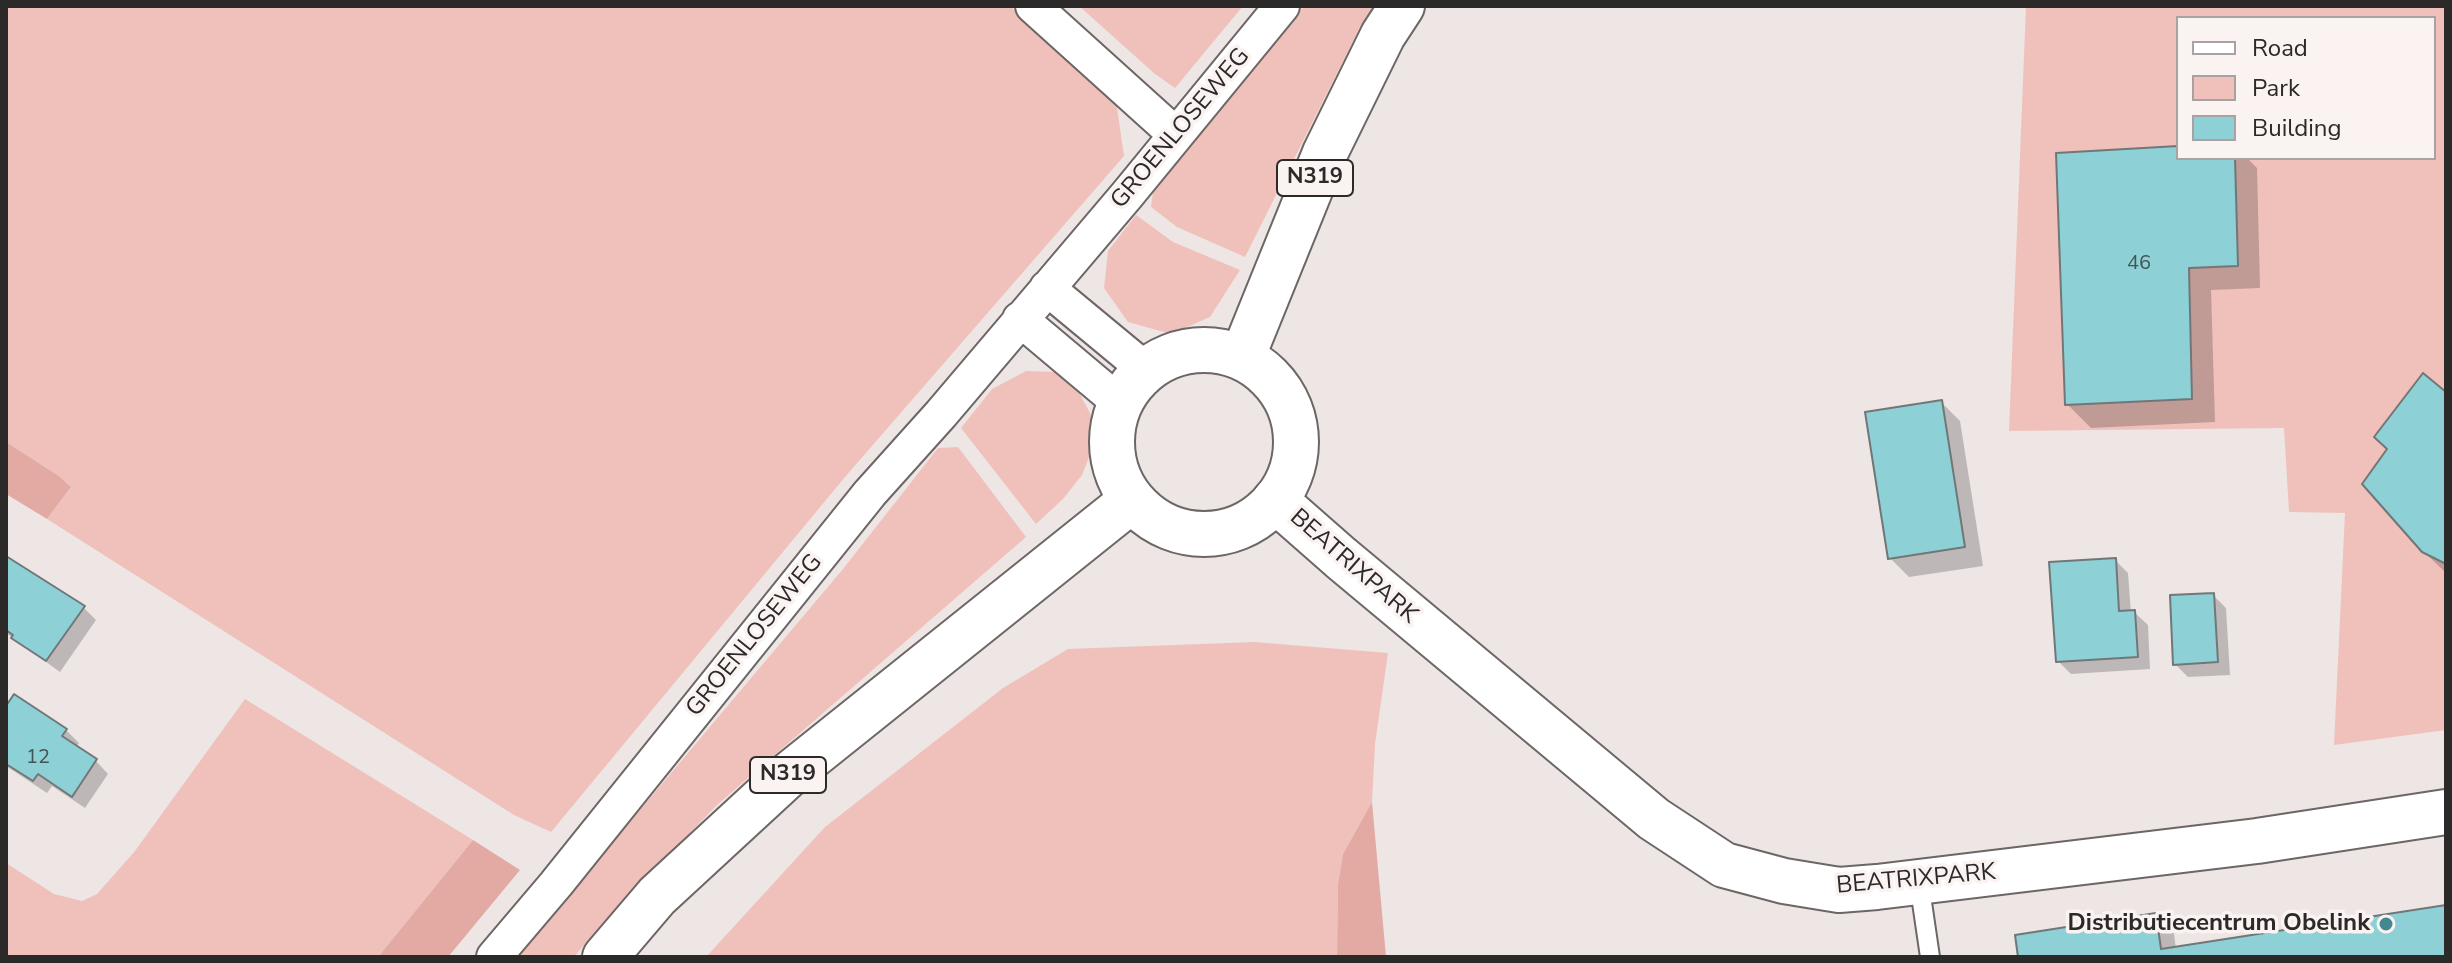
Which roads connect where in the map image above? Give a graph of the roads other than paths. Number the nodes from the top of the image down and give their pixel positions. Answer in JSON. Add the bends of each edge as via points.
{"nodes":[{"id":1,"x":1033,"y":6,"type":"edge"},
{"id":2,"x":1282,"y":6,"type":"edge"},
{"id":3,"x":1402,"y":6,"type":"edge"},
{"id":4,"x":1176,"y":135,"type":"junction"},
{"id":5,"x":1047,"y":288,"type":"junction"},
{"id":6,"x":1020,"y":319,"type":"junction"},
{"id":7,"x":1242,"y":358,"type":"junction"},
{"id":8,"x":1133,"y":386,"type":"junction"},
{"id":9,"x":1132,"y":500,"type":"junction"},
{"id":10,"x":1275,"y":500,"type":"junction"},
{"id":11,"x":2446,"y":812,"type":"edge"},
{"id":12,"x":1919,"y":882,"type":"junction"},
{"id":13,"x":494,"y":957,"type":"edge"},
{"id":14,"x":605,"y":957,"type":"edge"},
{"id":15,"x":1930,"y":957,"type":"edge"}],
"edges":[{"from":1,"to":4,"type":"street"},
{"from":2,"to":4,"type":"street","name":"GROENLOSEWEG"},
{"from":3,"to":7,"type":"main road","number":"N319","via":[[1325,153]]},
{"from":4,"to":5,"type":"street","name":"GROENLOSEWEG"},
{"from":5,"to":6,"type":"street","name":"GROENLOSEWEG"},
{"from":5,"to":8,"type":"street"},
{"from":6,"to":8,"type":"street"},
{"from":6,"to":13,"type":"street","name":"GROENLOSEWEG","via":[[870,493]]},
{"from":7,"to":8,"type":"main road","via":[[1203,349],[1182,352],[1163,359]]},
{"from":7,"to":10,"type":"main road","via":[[1279,388],[1296,432],[1288,479]]},
{"from":8,"to":9,"type":"main road","via":[[1112,427],[1112,453]]},
{"from":9,"to":10,"type":"main road","via":[[1170,528],[1192,534],[1238,527]]},
{"from":9,"to":14,"type":"main road","number":"N319","via":[[786,777],[657,896]]},
{"from":10,"to":12,"type":"main road","name":"BEATRIXPARK","via":[[1654,819],[1724,865],[1839,890]]},
{"from":11,"to":12,"type":"main road","name":"BEATRIXPARK"},
{"from":12,"to":15,"type":"lane"}]}
